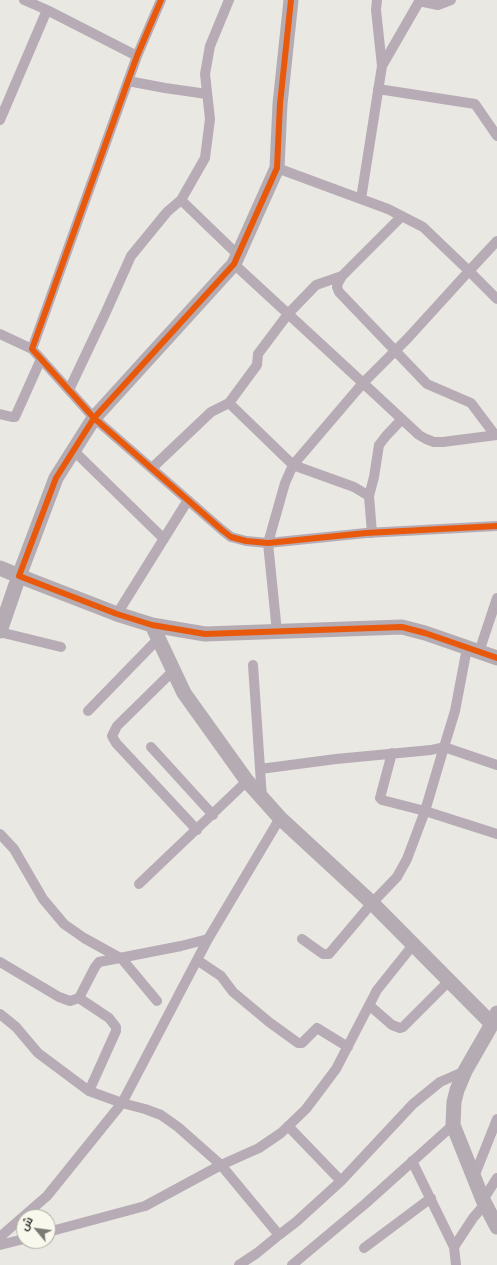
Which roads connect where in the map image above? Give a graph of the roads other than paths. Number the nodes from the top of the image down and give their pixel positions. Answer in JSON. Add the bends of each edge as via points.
{"nodes":[{"id":1,"x":24,"y":0,"type":"edge"},
{"id":2,"x":161,"y":0,"type":"edge"},
{"id":3,"x":228,"y":0,"type":"edge"},
{"id":4,"x":291,"y":0,"type":"edge"},
{"id":5,"x":377,"y":0,"type":"edge"},
{"id":6,"x":420,"y":0,"type":"edge"},
{"id":7,"x":451,"y":0,"type":"edge"},
{"id":8,"x":48,"y":10,"type":"junction"},
{"id":9,"x":137,"y":56,"type":"junction"},
{"id":10,"x":382,"y":66,"type":"junction"},
{"id":11,"x":128,"y":81,"type":"junction"},
{"id":12,"x":378,"y":89,"type":"junction"},
{"id":13,"x":207,"y":94,"type":"junction"},
{"id":14,"x":0,"y":120,"type":"edge"},
{"id":15,"x":497,"y":136,"type":"edge"},
{"id":16,"x":278,"y":168,"type":"junction"},
{"id":17,"x":361,"y":199,"type":"junction"},
{"id":18,"x":180,"y":200,"type":"junction"},
{"id":19,"x":402,"y":216,"type":"junction"},
{"id":20,"x":497,"y":241,"type":"edge"},
{"id":21,"x":236,"y":260,"type":"junction"},
{"id":22,"x":469,"y":271,"type":"junction"},
{"id":23,"x":342,"y":276,"type":"junction"},
{"id":24,"x":497,"y":299,"type":"edge"},
{"id":25,"x":288,"y":314,"type":"junction"},
{"id":26,"x":0,"y":334,"type":"edge"},
{"id":27,"x":32,"y":349,"type":"junction"},
{"id":28,"x":395,"y":351,"type":"junction"},
{"id":29,"x":41,"y":359,"type":"junction"},
{"id":30,"x":363,"y":383,"type":"junction"},
{"id":31,"x":69,"y":390,"type":"junction"},
{"id":32,"x":229,"y":403,"type":"junction"},
{"id":33,"x":0,"y":414,"type":"edge"},
{"id":34,"x":94,"y":418,"type":"junction"},
{"id":35,"x":402,"y":419,"type":"junction"},
{"id":36,"x":496,"y":435,"type":"edge"},
{"id":37,"x":73,"y":450,"type":"junction"},
{"id":38,"x":292,"y":465,"type":"junction"},
{"id":39,"x":152,"y":468,"type":"junction"},
{"id":40,"x":368,"y":496,"type":"junction"},
{"id":41,"x":188,"y":500,"type":"junction"},
{"id":42,"x":497,"y":526,"type":"edge"},
{"id":43,"x":372,"y":533,"type":"junction"},
{"id":44,"x":164,"y":539,"type":"junction"},
{"id":45,"x":268,"y":543,"type":"junction"},
{"id":46,"x":0,"y":568,"type":"edge"},
{"id":47,"x":19,"y":576,"type":"junction"},
{"id":48,"x":497,"y":598,"type":"edge"},
{"id":49,"x":117,"y":614,"type":"junction"},
{"id":50,"x":152,"y":625,"type":"junction"},
{"id":51,"x":0,"y":632,"type":"edge"},
{"id":52,"x":277,"y":632,"type":"junction"},
{"id":53,"x":158,"y":639,"type":"junction"},
{"id":54,"x":61,"y":647,"type":"dead end"},
{"id":55,"x":473,"y":650,"type":"junction"},
{"id":56,"x":497,"y":658,"type":"edge"},
{"id":57,"x":252,"y":665,"type":"dead end"},
{"id":58,"x":173,"y":671,"type":"junction"},
{"id":59,"x":88,"y":711,"type":"dead end"},
{"id":60,"x":151,"y":747,"type":"dead end"},
{"id":61,"x":444,"y":747,"type":"junction"},
{"id":62,"x":392,"y":754,"type":"junction"},
{"id":63,"x":497,"y":765,"type":"edge"},
{"id":64,"x":260,"y":769,"type":"junction"},
{"id":65,"x":247,"y":781,"type":"junction"},
{"id":66,"x":262,"y":798,"type":"junction"},
{"id":67,"x":424,"y":811,"type":"junction"},
{"id":68,"x":212,"y":815,"type":"junction"},
{"id":69,"x":280,"y":818,"type":"junction"},
{"id":70,"x":197,"y":830,"type":"junction"},
{"id":71,"x":0,"y":834,"type":"edge"},
{"id":72,"x":497,"y":834,"type":"edge"},
{"id":73,"x":139,"y":884,"type":"dead end"},
{"id":74,"x":372,"y":903,"type":"junction"},
{"id":75,"x":208,"y":939,"type":"junction"},
{"id":76,"x":302,"y":939,"type":"dead end"},
{"id":77,"x":413,"y":945,"type":"junction"},
{"id":78,"x":122,"y":959,"type":"junction"},
{"id":79,"x":197,"y":960,"type":"junction"},
{"id":80,"x":0,"y":962,"type":"edge"},
{"id":81,"x":449,"y":981,"type":"junction"},
{"id":82,"x":79,"y":998,"type":"junction"},
{"id":83,"x":157,"y":1001,"type":"dead end"},
{"id":84,"x":369,"y":1005,"type":"junction"},
{"id":85,"x":0,"y":1014,"type":"edge"},
{"id":86,"x":495,"y":1022,"type":"edge"},
{"id":87,"x":348,"y":1047,"type":"junction"},
{"id":88,"x":464,"y":1071,"type":"junction"},
{"id":89,"x":89,"y":1091,"type":"junction"},
{"id":90,"x":122,"y":1104,"type":"junction"},
{"id":91,"x":497,"y":1119,"type":"edge"},
{"id":92,"x":453,"y":1125,"type":"junction"},
{"id":93,"x":288,"y":1126,"type":"junction"},
{"id":94,"x":412,"y":1161,"type":"junction"},
{"id":95,"x":221,"y":1165,"type":"junction"},
{"id":96,"x":474,"y":1177,"type":"junction"},
{"id":97,"x":497,"y":1178,"type":"edge"},
{"id":98,"x":341,"y":1181,"type":"junction"},
{"id":99,"x":431,"y":1198,"type":"junction"},
{"id":100,"x":484,"y":1202,"type":"junction"},
{"id":101,"x":496,"y":1225,"type":"edge"},
{"id":102,"x":56,"y":1230,"type":"edge"},
{"id":103,"x":279,"y":1235,"type":"junction"},
{"id":104,"x":0,"y":1237,"type":"edge"},
{"id":105,"x":16,"y":1241,"type":"edge"},
{"id":106,"x":0,"y":1245,"type":"edge"},
{"id":107,"x":454,"y":1247,"type":"junction"},
{"id":108,"x":364,"y":1248,"type":"dead end"},
{"id":109,"x":239,"y":1265,"type":"edge"},
{"id":110,"x":292,"y":1265,"type":"edge"},
{"id":111,"x":456,"y":1265,"type":"edge"}],
"edges":[{"from":1,"to":8,"type":"street"},
{"from":2,"to":9,"type":"street"},
{"from":3,"to":13,"type":"street","via":[[210,46],[205,74]]},
{"from":4,"to":16,"type":"street","via":[[280,104]]},
{"from":5,"to":10,"type":"street"},
{"from":6,"to":7,"type":"street","via":[[438,4]]},
{"from":6,"to":10,"type":"street"},
{"from":8,"to":9,"type":"street"},
{"from":8,"to":14,"type":"street"},
{"from":9,"to":11,"type":"street"},
{"from":10,"to":12,"type":"street"},
{"from":11,"to":13,"type":"street"},
{"from":11,"to":27,"type":"street"},
{"from":12,"to":15,"type":"street","via":[[475,104]]},
{"from":12,"to":17,"type":"street"},
{"from":13,"to":18,"type":"street","via":[[210,119],[205,158]]},
{"from":16,"to":17,"type":"street"},
{"from":16,"to":21,"type":"street"},
{"from":17,"to":19,"type":"street"},
{"from":18,"to":21,"type":"street"},
{"from":18,"to":31,"type":"street","via":[[130,256]]},
{"from":19,"to":22,"type":"street","via":[[423,227]]},
{"from":19,"to":23,"type":"street"},
{"from":20,"to":22,"type":"street"},
{"from":21,"to":25,"type":"street"},
{"from":21,"to":34,"type":"street"},
{"from":22,"to":24,"type":"street"},
{"from":22,"to":28,"type":"street"},
{"from":23,"to":25,"type":"street","via":[[316,284]]},
{"from":23,"to":28,"type":"street","via":[[337,287],[338,292]]},
{"from":25,"to":30,"type":"street"},
{"from":25,"to":32,"type":"street","via":[[258,354],[257,365]]},
{"from":26,"to":27,"type":"street"},
{"from":27,"to":29,"type":"street"},
{"from":28,"to":30,"type":"street"},
{"from":28,"to":36,"type":"street","via":[[427,384],[471,403]]},
{"from":29,"to":31,"type":"street"},
{"from":29,"to":33,"type":"street","via":[[15,417]]},
{"from":30,"to":35,"type":"street"},
{"from":30,"to":38,"type":"street"},
{"from":31,"to":34,"type":"street"},
{"from":32,"to":38,"type":"street"},
{"from":32,"to":39,"type":"street","via":[[211,412]]},
{"from":34,"to":37,"type":"street"},
{"from":34,"to":39,"type":"street"},
{"from":35,"to":36,"type":"street","via":[[419,435],[434,442]]},
{"from":35,"to":40,"type":"street","via":[[379,446]]},
{"from":37,"to":44,"type":"street"},
{"from":37,"to":47,"type":"street","via":[[56,478]]},
{"from":38,"to":40,"type":"street","via":[[354,487]]},
{"from":38,"to":45,"type":"street"},
{"from":39,"to":41,"type":"street"},
{"from":40,"to":43,"type":"street"},
{"from":41,"to":44,"type":"street"},
{"from":41,"to":45,"type":"street","via":[[231,537],[246,542]]},
{"from":42,"to":43,"type":"street"},
{"from":43,"to":45,"type":"street"},
{"from":44,"to":49,"type":"street"},
{"from":45,"to":52,"type":"street"},
{"from":46,"to":47,"type":"street"},
{"from":47,"to":49,"type":"street"},
{"from":47,"to":51,"type":"street"},
{"from":48,"to":55,"type":"street"},
{"from":49,"to":50,"type":"street"},
{"from":50,"to":52,"type":"street","via":[[205,634]]},
{"from":50,"to":53,"type":"street"},
{"from":51,"to":54,"type":"street"},
{"from":52,"to":55,"type":"street","via":[[402,627]]},
{"from":53,"to":58,"type":"street"},
{"from":53,"to":59,"type":"street"},
{"from":55,"to":56,"type":"street"},
{"from":55,"to":61,"type":"street"},
{"from":57,"to":64,"type":"street"},
{"from":58,"to":65,"type":"street","via":[[184,693]]},
{"from":58,"to":70,"type":"street","via":[[117,726],[112,736]]},
{"from":60,"to":68,"type":"street"},
{"from":61,"to":62,"type":"street"},
{"from":61,"to":63,"type":"street"},
{"from":61,"to":67,"type":"street"},
{"from":62,"to":64,"type":"street","via":[[336,758]]},
{"from":62,"to":67,"type":"street","via":[[380,799]]},
{"from":64,"to":66,"type":"street"},
{"from":65,"to":66,"type":"street"},
{"from":65,"to":68,"type":"street"},
{"from":66,"to":69,"type":"street"},
{"from":67,"to":72,"type":"street"},
{"from":67,"to":74,"type":"street","via":[[407,860],[397,877]]},
{"from":68,"to":70,"type":"street"},
{"from":69,"to":74,"type":"street"},
{"from":69,"to":75,"type":"street"},
{"from":70,"to":73,"type":"street"},
{"from":71,"to":78,"type":"street","via":[[14,849],[43,899],[64,924]]},
{"from":74,"to":76,"type":"street","via":[[329,954],[323,954]]},
{"from":74,"to":77,"type":"street"},
{"from":75,"to":78,"type":"street"},
{"from":75,"to":79,"type":"street"},
{"from":77,"to":81,"type":"street"},
{"from":77,"to":84,"type":"street","via":[[377,990]]},
{"from":78,"to":82,"type":"street","via":[[99,962]]},
{"from":78,"to":83,"type":"street"},
{"from":79,"to":87,"type":"street","via":[[221,976],[233,992],[298,1043],[302,1043],[318,1028]]},
{"from":79,"to":90,"type":"street"},
{"from":80,"to":82,"type":"street","via":[[66,1000]]},
{"from":81,"to":84,"type":"street","via":[[400,1028],[392,1025]]},
{"from":81,"to":86,"type":"street"},
{"from":82,"to":89,"type":"street","via":[[109,1018],[116,1027]]},
{"from":84,"to":87,"type":"street"},
{"from":85,"to":89,"type":"street","via":[[38,1053]]},
{"from":86,"to":88,"type":"street"},
{"from":87,"to":93,"type":"street","via":[[336,1069],[306,1109]]},
{"from":88,"to":92,"type":"street","via":[[454,1102]]},
{"from":88,"to":98,"type":"street","via":[[440,1082],[413,1104]]},
{"from":89,"to":90,"type":"street"},
{"from":90,"to":95,"type":"street","via":[[161,1115]]},
{"from":90,"to":104,"type":"street","via":[[47,1196]]},
{"from":91,"to":96,"type":"street"},
{"from":92,"to":94,"type":"street"},
{"from":92,"to":96,"type":"street"},
{"from":93,"to":95,"type":"street","via":[[259,1148]]},
{"from":93,"to":98,"type":"street"},
{"from":94,"to":99,"type":"street"},
{"from":94,"to":110,"type":"street"},
{"from":95,"to":102,"type":"street","via":[[146,1206]]},
{"from":95,"to":103,"type":"street"},
{"from":96,"to":100,"type":"street"},
{"from":97,"to":100,"type":"street"},
{"from":98,"to":103,"type":"street"},
{"from":99,"to":107,"type":"street"},
{"from":99,"to":108,"type":"street"},
{"from":100,"to":101,"type":"street"},
{"from":100,"to":107,"type":"street"},
{"from":103,"to":109,"type":"street"},
{"from":105,"to":106,"type":"street"},
{"from":107,"to":111,"type":"street"}]}
